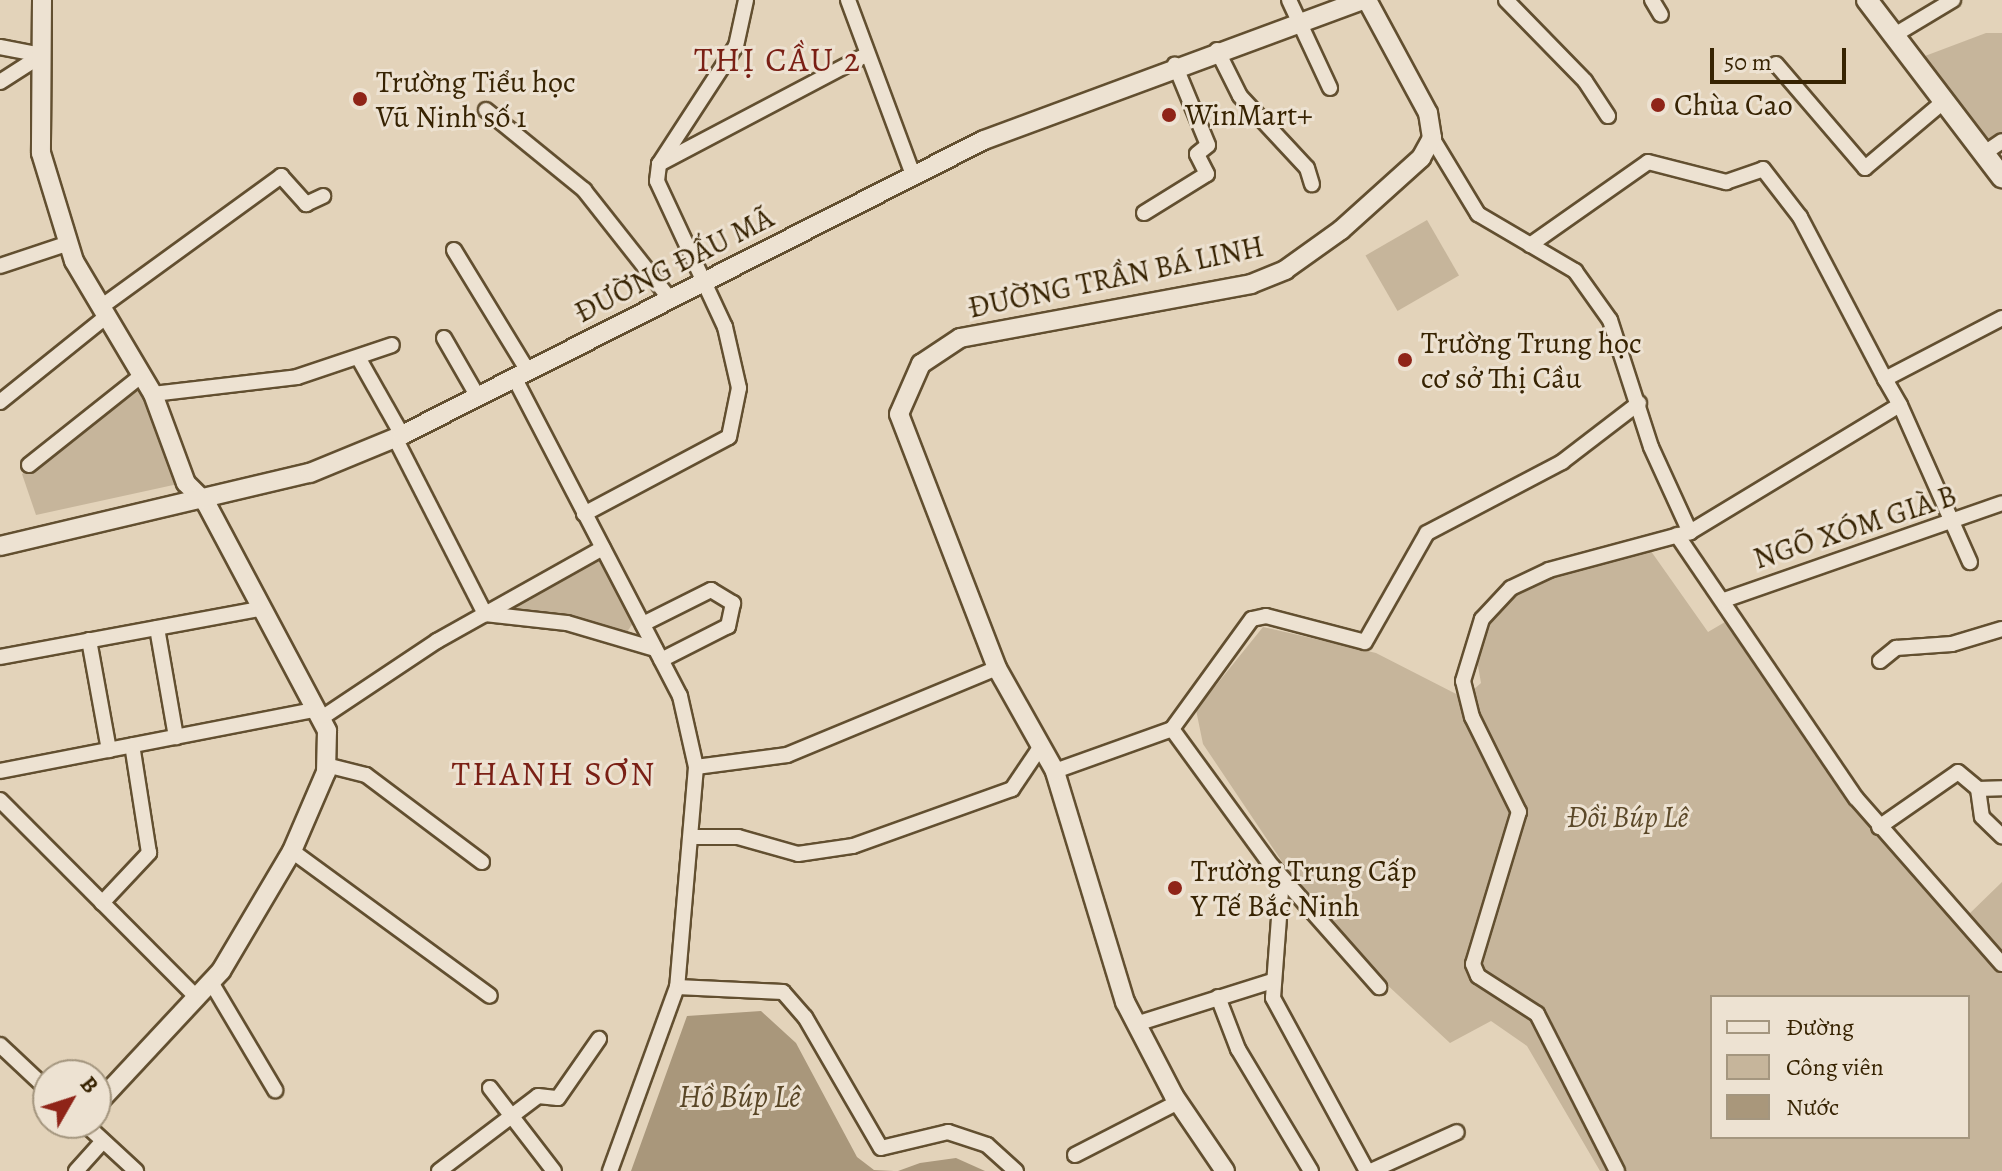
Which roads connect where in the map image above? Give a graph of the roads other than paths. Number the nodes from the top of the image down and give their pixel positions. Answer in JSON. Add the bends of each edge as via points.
{"nodes":[{"id":1,"x":42,"y":0,"type":"edge"},
{"id":2,"x":746,"y":0,"type":"edge"},
{"id":3,"x":848,"y":0,"type":"edge"},
{"id":4,"x":1289,"y":0,"type":"edge"},
{"id":5,"x":1365,"y":0,"type":"edge"},
{"id":6,"x":1508,"y":0,"type":"edge"},
{"id":7,"x":1652,"y":0,"type":"edge"},
{"id":8,"x":1867,"y":0,"type":"edge"},
{"id":9,"x":1953,"y":0,"type":"edge"},
{"id":10,"x":1661,"y":15,"type":"dead end"},
{"id":11,"x":1300,"y":22,"type":"junction"},
{"id":12,"x":1893,"y":36,"type":"junction"},
{"id":13,"x":0,"y":47,"type":"edge"},
{"id":14,"x":1217,"y":50,"type":"junction"},
{"id":15,"x":42,"y":55,"type":"junction"},
{"id":16,"x":866,"y":55,"type":"junction"},
{"id":17,"x":1776,"y":64,"type":"dead end"},
{"id":18,"x":1175,"y":65,"type":"junction"},
{"id":19,"x":0,"y":82,"type":"edge"},
{"id":20,"x":1330,"y":88,"type":"dead end"},
{"id":21,"x":1943,"y":102,"type":"junction"},
{"id":22,"x":486,"y":110,"type":"dead end"},
{"id":23,"x":1608,"y":116,"type":"dead end"},
{"id":24,"x":1432,"y":138,"type":"junction"},
{"id":25,"x":2002,"y":141,"type":"edge"},
{"id":26,"x":1983,"y":154,"type":"junction"},
{"id":27,"x":659,"y":164,"type":"junction"},
{"id":28,"x":913,"y":175,"type":"junction"},
{"id":29,"x":2002,"y":177,"type":"edge"},
{"id":30,"x":1312,"y":184,"type":"dead end"},
{"id":31,"x":323,"y":196,"type":"dead end"},
{"id":32,"x":1144,"y":213,"type":"dead end"},
{"id":33,"x":69,"y":243,"type":"junction"},
{"id":34,"x":1530,"y":245,"type":"junction"},
{"id":35,"x":454,"y":250,"type":"dead end"},
{"id":36,"x":0,"y":266,"type":"edge"},
{"id":37,"x":706,"y":281,"type":"junction"},
{"id":38,"x":670,"y":299,"type":"junction"},
{"id":39,"x":104,"y":311,"type":"junction"},
{"id":40,"x":2002,"y":318,"type":"edge"},
{"id":41,"x":444,"y":338,"type":"dead end"},
{"id":42,"x":392,"y":345,"type":"dead end"},
{"id":43,"x":359,"y":359,"type":"junction"},
{"id":44,"x":142,"y":375,"type":"junction"},
{"id":45,"x":522,"y":375,"type":"junction"},
{"id":46,"x":1885,"y":379,"type":"junction"},
{"id":47,"x":153,"y":394,"type":"junction"},
{"id":48,"x":478,"y":397,"type":"junction"},
{"id":49,"x":1639,"y":403,"type":"junction"},
{"id":50,"x":1,"y":405,"type":"edge"},
{"id":51,"x":1900,"y":405,"type":"junction"},
{"id":52,"x":398,"y":436,"type":"junction"},
{"id":53,"x":29,"y":465,"type":"dead end"},
{"id":54,"x":206,"y":503,"type":"junction"},
{"id":55,"x":2002,"y":503,"type":"edge"},
{"id":56,"x":584,"y":514,"type":"junction"},
{"id":57,"x":1954,"y":526,"type":"junction"},
{"id":58,"x":1684,"y":534,"type":"junction"},
{"id":59,"x":0,"y":546,"type":"edge"},
{"id":60,"x":603,"y":548,"type":"junction"},
{"id":61,"x":1970,"y":562,"type":"dead end"},
{"id":62,"x":1724,"y":600,"type":"junction"},
{"id":63,"x":260,"y":609,"type":"junction"},
{"id":64,"x":485,"y":614,"type":"junction"},
{"id":65,"x":643,"y":624,"type":"junction"},
{"id":66,"x":157,"y":628,"type":"junction"},
{"id":67,"x":2002,"y":629,"type":"edge"},
{"id":68,"x":89,"y":640,"type":"junction"},
{"id":69,"x":658,"y":654,"type":"junction"},
{"id":70,"x":0,"y":657,"type":"edge"},
{"id":71,"x":1880,"y":661,"type":"dead end"},
{"id":72,"x":997,"y":668,"type":"junction"},
{"id":73,"x":318,"y":714,"type":"junction"},
{"id":74,"x":1172,"y":729,"type":"junction"},
{"id":75,"x":176,"y":737,"type":"junction"},
{"id":76,"x":132,"y":745,"type":"junction"},
{"id":77,"x":1041,"y":746,"type":"junction"},
{"id":78,"x":109,"y":750,"type":"junction"},
{"id":79,"x":326,"y":765,"type":"junction"},
{"id":80,"x":696,"y":767,"type":"junction"},
{"id":81,"x":0,"y":771,"type":"edge"},
{"id":82,"x":1055,"y":771,"type":"junction"},
{"id":83,"x":2002,"y":788,"type":"edge"},
{"id":84,"x":1978,"y":789,"type":"junction"},
{"id":85,"x":0,"y":800,"type":"edge"},
{"id":86,"x":1879,"y":827,"type":"junction"},
{"id":87,"x":2002,"y":836,"type":"edge"},
{"id":88,"x":692,"y":837,"type":"junction"},
{"id":89,"x":292,"y":851,"type":"junction"},
{"id":90,"x":482,"y":862,"type":"dead end"},
{"id":91,"x":1282,"y":878,"type":"junction"},
{"id":92,"x":102,"y":903,"type":"junction"},
{"id":93,"x":2002,"y":964,"type":"edge"},
{"id":94,"x":1272,"y":981,"type":"junction"},
{"id":95,"x":211,"y":982,"type":"junction"},
{"id":96,"x":677,"y":987,"type":"junction"},
{"id":97,"x":1379,"y":987,"type":"dead end"},
{"id":98,"x":490,"y":996,"type":"dead end"},
{"id":99,"x":1218,"y":997,"type":"junction"},
{"id":100,"x":197,"y":998,"type":"junction"},
{"id":101,"x":1136,"y":1024,"type":"junction"},
{"id":102,"x":599,"y":1039,"type":"dead end"},
{"id":103,"x":0,"y":1045,"type":"edge"},
{"id":104,"x":32,"y":1075,"type":"edge"},
{"id":105,"x":112,"y":1088,"type":"edge"},
{"id":106,"x":490,"y":1088,"type":"dead end"},
{"id":107,"x":275,"y":1090,"type":"dead end"},
{"id":108,"x":1178,"y":1102,"type":"junction"},
{"id":109,"x":516,"y":1117,"type":"junction"},
{"id":110,"x":1457,"y":1132,"type":"dead end"},
{"id":111,"x":103,"y":1141,"type":"joint"},
{"id":112,"x":1075,"y":1155,"type":"dead end"},
{"id":113,"x":76,"y":1171,"type":"edge"},
{"id":114,"x":136,"y":1171,"type":"edge"},
{"id":115,"x":439,"y":1171,"type":"edge"},
{"id":116,"x":554,"y":1171,"type":"edge"},
{"id":117,"x":610,"y":1171,"type":"edge"},
{"id":118,"x":1016,"y":1171,"type":"edge"},
{"id":119,"x":1225,"y":1171,"type":"edge"},
{"id":120,"x":1311,"y":1171,"type":"edge"},
{"id":121,"x":1369,"y":1171,"type":"edge"},
{"id":122,"x":1617,"y":1171,"type":"edge"}],
"edges":[{"from":1,"to":15,"type":"street"},
{"from":2,"to":27,"type":"street","via":[[736,46]]},
{"from":3,"to":16,"type":"street"},
{"from":4,"to":11,"type":"street"},
{"from":5,"to":11,"type":"street","name":"ĐƯỜNG ĐẤU MÃ"},
{"from":5,"to":24,"type":"street","via":[[1428,113]]},
{"from":6,"to":23,"type":"street"},
{"from":7,"to":10,"type":"street"},
{"from":8,"to":12,"type":"main road"},
{"from":9,"to":12,"type":"street"},
{"from":11,"to":14,"type":"street","name":"ĐƯỜNG ĐẤU MÃ"},
{"from":11,"to":20,"type":"street"},
{"from":12,"to":21,"type":"main road"},
{"from":13,"to":15,"type":"street"},
{"from":14,"to":18,"type":"street","name":"ĐƯỜNG ĐẤU MÃ"},
{"from":14,"to":30,"type":"street","via":[[1240,96],[1307,168]]},
{"from":15,"to":19,"type":"street"},
{"from":15,"to":33,"type":"street","via":[[41,153]]},
{"from":16,"to":27,"type":"street"},
{"from":16,"to":28,"type":"street"},
{"from":17,"to":21,"type":"street","via":[[1865,168]]},
{"from":18,"to":28,"type":"street","name":"ĐƯỜNG ĐẤU MÃ"},
{"from":18,"to":32,"type":"street","via":[[1208,145],[1197,154],[1207,174]]},
{"from":21,"to":26,"type":"main road"},
{"from":22,"to":38,"type":"street","via":[[584,190]]},
{"from":24,"to":34,"type":"street","via":[[1478,214]]},
{"from":24,"to":72,"type":"street","name":"ĐƯỜNG TRẦN BÁ LINH","via":[[1396,181],[1285,270],[1251,284],[974,333],[921,364],[902,400],[900,426],[955,547]]},
{"from":25,"to":26,"type":"street"},
{"from":26,"to":29,"type":"main road"},
{"from":27,"to":37,"type":"street","via":[[665,206]]},
{"from":28,"to":37,"type":"street","name":"ĐƯỜNG ĐẤU MÃ"},
{"from":31,"to":39,"type":"street","via":[[306,204],[281,176]]},
{"from":33,"to":36,"type":"street"},
{"from":33,"to":39,"type":"street"},
{"from":34,"to":46,"type":"street","via":[[1648,162],[1726,182],[1763,169],[1800,217]]},
{"from":34,"to":49,"type":"street","via":[[1575,271],[1594,295]]},
{"from":35,"to":45,"type":"street"},
{"from":37,"to":38,"type":"street","name":"ĐƯỜNG ĐẤU MÃ"},
{"from":37,"to":56,"type":"street","via":[[739,388],[729,437]]},
{"from":38,"to":45,"type":"street","name":"ĐƯỜNG ĐẤU MÃ"},
{"from":39,"to":44,"type":"street"},
{"from":39,"to":50,"type":"street"},
{"from":40,"to":46,"type":"street"},
{"from":41,"to":48,"type":"street"},
{"from":42,"to":43,"type":"street"},
{"from":43,"to":47,"type":"street","via":[[297,377]]},
{"from":43,"to":52,"type":"street"},
{"from":44,"to":47,"type":"street"},
{"from":44,"to":53,"type":"street"},
{"from":45,"to":48,"type":"street","name":"ĐƯỜNG ĐẤU MÃ"},
{"from":45,"to":56,"type":"street"},
{"from":46,"to":51,"type":"street"},
{"from":47,"to":54,"type":"street","via":[[186,483]]},
{"from":48,"to":52,"type":"street","name":"ĐƯỜNG ĐẤU MÃ"},
{"from":49,"to":58,"type":"street"},
{"from":49,"to":74,"type":"street","via":[[1562,462],[1427,533],[1365,642],[1266,616],[1252,619]]},
{"from":51,"to":57,"type":"street"},
{"from":51,"to":58,"type":"street"},
{"from":52,"to":54,"type":"street","name":"ĐƯỜNG ĐẤU MÃ","via":[[292,480]]},
{"from":52,"to":64,"type":"street"},
{"from":54,"to":59,"type":"street","name":"ĐƯỜNG ĐẤU MÃ"},
{"from":54,"to":63,"type":"street"},
{"from":55,"to":57,"type":"street","name":"NGÕ XÓM GIÀ B"},
{"from":56,"to":60,"type":"street"},
{"from":57,"to":61,"type":"street"},
{"from":57,"to":62,"type":"street","name":"NGÕ XÓM GIÀ B","via":[[1778,575]]},
{"from":58,"to":62,"type":"street"},
{"from":58,"to":122,"type":"street","via":[[1549,570],[1511,588],[1482,619],[1463,681],[1472,717],[1519,812],[1473,964],[1478,976],[1537,1014]]},
{"from":60,"to":64,"type":"street"},
{"from":60,"to":65,"type":"street"},
{"from":62,"to":86,"type":"street"},
{"from":63,"to":66,"type":"street"},
{"from":63,"to":73,"type":"street"},
{"from":64,"to":69,"type":"street","via":[[567,623]]},
{"from":64,"to":73,"type":"street"},
{"from":65,"to":69,"type":"street"},
{"from":65,"to":69,"type":"street","via":[[711,590],[733,603],[728,626]]},
{"from":66,"to":68,"type":"street"},
{"from":66,"to":75,"type":"street"},
{"from":67,"to":71,"type":"street","via":[[1952,644],[1896,648]]},
{"from":68,"to":70,"type":"street"},
{"from":68,"to":78,"type":"street"},
{"from":69,"to":80,"type":"street","via":[[680,696]]},
{"from":72,"to":77,"type":"street","name":"ĐƯỜNG TRẦN BÁ LINH"},
{"from":72,"to":80,"type":"street","via":[[787,755]]},
{"from":73,"to":75,"type":"street"},
{"from":73,"to":79,"type":"street"},
{"from":74,"to":82,"type":"street"},
{"from":74,"to":91,"type":"street"},
{"from":75,"to":76,"type":"street"},
{"from":76,"to":78,"type":"street"},
{"from":76,"to":92,"type":"street","via":[[149,853]]},
{"from":77,"to":82,"type":"street","name":"ĐƯỜNG TRẦN BÁ LINH"},
{"from":77,"to":88,"type":"street","via":[[1012,789],[841,849],[798,854],[738,837]]},
{"from":78,"to":81,"type":"street"},
{"from":79,"to":89,"type":"street"},
{"from":79,"to":90,"type":"street","via":[[366,775]]},
{"from":80,"to":88,"type":"street"},
{"from":82,"to":101,"type":"street","name":"ĐƯỜNG TRẦN BÁ LINH"},
{"from":83,"to":84,"type":"street"},
{"from":84,"to":86,"type":"street","via":[[1958,772]]},
{"from":84,"to":87,"type":"street","via":[[1982,817]]},
{"from":85,"to":92,"type":"street"},
{"from":86,"to":93,"type":"street"},
{"from":88,"to":96,"type":"street"},
{"from":89,"to":95,"type":"street"},
{"from":89,"to":98,"type":"street"},
{"from":91,"to":94,"type":"street"},
{"from":91,"to":97,"type":"street"},
{"from":92,"to":100,"type":"street"},
{"from":94,"to":99,"type":"street"},
{"from":94,"to":121,"type":"street","via":[[1290,1036]]},
{"from":95,"to":100,"type":"street"},
{"from":95,"to":107,"type":"street"},
{"from":96,"to":117,"type":"street"},
{"from":96,"to":118,"type":"street","via":[[783,992],[805,1017],[881,1148],[955,1133],[987,1145]]},
{"from":99,"to":101,"type":"street"},
{"from":99,"to":120,"type":"street","via":[[1238,1049]]},
{"from":100,"to":105,"type":"street"},
{"from":101,"to":108,"type":"street","name":"ĐƯỜNG TRẦN BÁ LINH"},
{"from":102,"to":109,"type":"street","via":[[573,1085],[558,1098],[538,1096]]},
{"from":103,"to":104,"type":"street"},
{"from":106,"to":109,"type":"street"},
{"from":108,"to":112,"type":"street"},
{"from":108,"to":119,"type":"street","name":"ĐƯỜNG TRẦN BÁ LINH"},
{"from":109,"to":115,"type":"street"},
{"from":109,"to":116,"type":"street"},
{"from":110,"to":121,"type":"street"},
{"from":111,"to":113,"type":"street"},
{"from":111,"to":114,"type":"street"}]}
